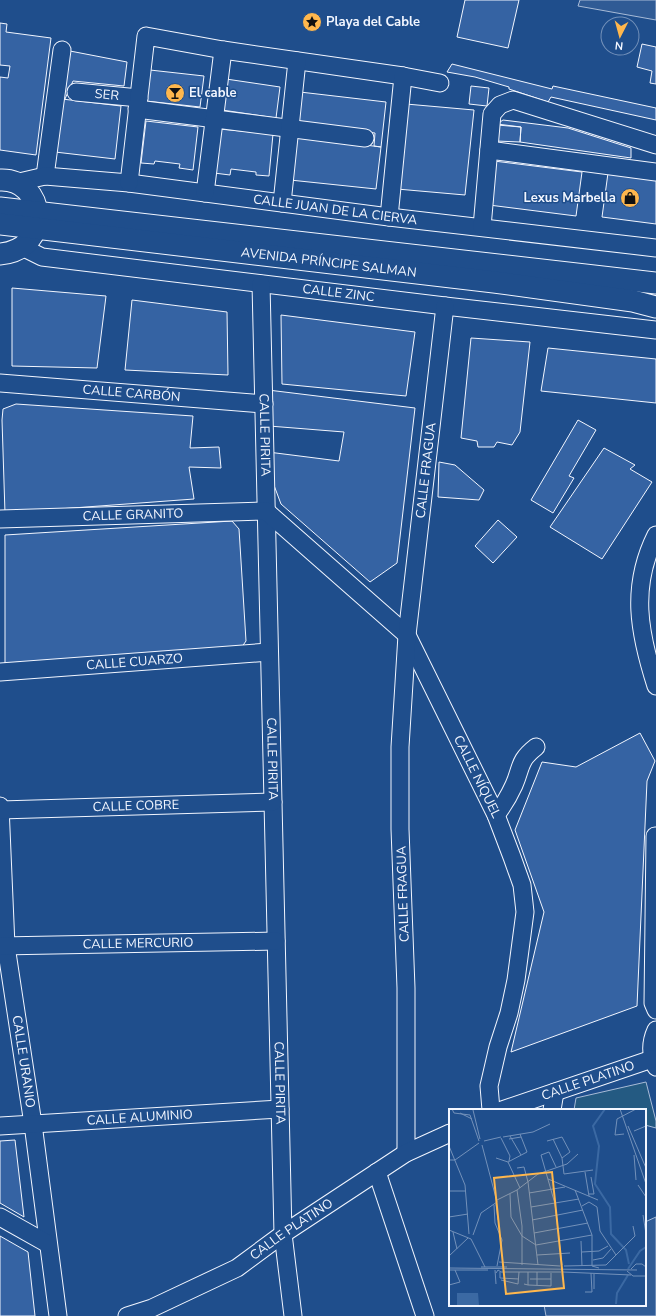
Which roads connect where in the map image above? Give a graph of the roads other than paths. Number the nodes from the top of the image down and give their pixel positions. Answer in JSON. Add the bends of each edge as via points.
{"nodes":[{"id":1,"x":62,"y":50,"type":"dead end"},
{"id":2,"x":223,"y":50,"type":"junction"},
{"id":3,"x":297,"y":61,"type":"junction"},
{"id":4,"x":403,"y":76,"type":"junction"},
{"id":5,"x":440,"y":83,"type":"dead end"},
{"id":6,"x":76,"y":92,"type":"dead end"},
{"id":7,"x":138,"y":103,"type":"junction"},
{"id":8,"x":214,"y":118,"type":"junction"},
{"id":9,"x":290,"y":128,"type":"junction"},
{"id":10,"x":365,"y":138,"type":"dead end"},
{"id":11,"x":656,"y":145,"type":"edge"},
{"id":12,"x":489,"y":150,"type":"junction"},
{"id":13,"x":656,"y":172,"type":"edge"},
{"id":14,"x":45,"y":176,"type":"junction"},
{"id":15,"x":8,"y":181,"type":"edge"},
{"id":16,"x":129,"y":183,"type":"junction"},
{"id":17,"x":205,"y":193,"type":"junction"},
{"id":18,"x":282,"y":203,"type":"junction"},
{"id":19,"x":0,"y":208,"type":"edge"},
{"id":20,"x":389,"y":217,"type":"junction"},
{"id":21,"x":37,"y":220,"type":"junction"},
{"id":22,"x":0,"y":224,"type":"edge"},
{"id":23,"x":482,"y":227,"type":"junction"},
{"id":24,"x":22,"y":247,"type":"junction"},
{"id":25,"x":656,"y":248,"type":"edge"},
{"id":26,"x":0,"y":254,"type":"edge"},
{"id":27,"x":656,"y":283,"type":"edge"},
{"id":28,"x":261,"y":284,"type":"junction"},
{"id":29,"x":445,"y":306,"type":"junction"},
{"id":30,"x":656,"y":307,"type":"edge"},
{"id":31,"x":656,"y":330,"type":"edge"},
{"id":32,"x":0,"y":383,"type":"edge"},
{"id":33,"x":264,"y":404,"type":"junction"},
{"id":34,"x":266,"y":511,"type":"junction"},
{"id":35,"x":0,"y":519,"type":"edge"},
{"id":36,"x":656,"y":535,"type":"edge"},
{"id":37,"x":408,"y":634,"type":"junction"},
{"id":38,"x":269,"y":652,"type":"junction"},
{"id":39,"x":0,"y":672,"type":"edge"},
{"id":40,"x":656,"y":686,"type":"edge"},
{"id":41,"x":536,"y":747,"type":"dead end"},
{"id":42,"x":273,"y":802,"type":"junction"},
{"id":43,"x":0,"y":806,"type":"edge"},
{"id":44,"x":0,"y":810,"type":"edge"},
{"id":45,"x":496,"y":815,"type":"junction"},
{"id":46,"x":655,"y":836,"type":"edge"},
{"id":47,"x":276,"y":941,"type":"junction"},
{"id":48,"x":3,"y":946,"type":"edge"},
{"id":49,"x":656,"y":1010,"type":"edge"},
{"id":50,"x":656,"y":1030,"type":"edge"},
{"id":51,"x":654,"y":1063,"type":"edge"},
{"id":52,"x":555,"y":1092,"type":"junction"},
{"id":53,"x":512,"y":1108,"type":"edge"},
{"id":54,"x":280,"y":1109,"type":"junction"},
{"id":55,"x":492,"y":1109,"type":"edge"},
{"id":56,"x":552,"y":1109,"type":"edge"},
{"id":57,"x":33,"y":1124,"type":"junction"},
{"id":58,"x":0,"y":1126,"type":"edge"},
{"id":59,"x":449,"y":1133,"type":"edge"},
{"id":60,"x":406,"y":1153,"type":"junction"},
{"id":61,"x":378,"y":1172,"type":"junction"},
{"id":62,"x":0,"y":1217,"type":"edge"},
{"id":63,"x":283,"y":1234,"type":"junction"},
{"id":64,"x":48,"y":1244,"type":"junction"},
{"id":65,"x":58,"y":1316,"type":"edge"},
{"id":66,"x":127,"y":1316,"type":"edge"},
{"id":67,"x":293,"y":1316,"type":"edge"},
{"id":68,"x":426,"y":1316,"type":"edge"}],
"edges":[{"from":1,"to":14,"type":"street"},
{"from":2,"to":3,"type":"street"},
{"from":2,"to":7,"type":"street","via":[[146,36]]},
{"from":2,"to":8,"type":"street"},
{"from":3,"to":4,"type":"street"},
{"from":3,"to":9,"type":"street"},
{"from":4,"to":5,"type":"street"},
{"from":4,"to":20,"type":"street"},
{"from":6,"to":7,"type":"street","name":"SER"},
{"from":7,"to":8,"type":"street","name":"SER"},
{"from":7,"to":16,"type":"street"},
{"from":8,"to":9,"type":"street","name":"SER"},
{"from":8,"to":17,"type":"street"},
{"from":9,"to":10,"type":"street","name":"SER"},
{"from":9,"to":18,"type":"street"},
{"from":11,"to":12,"type":"street","via":[[513,100],[500,105],[492,114]]},
{"from":12,"to":13,"type":"street"},
{"from":12,"to":23,"type":"street"},
{"from":14,"to":15,"type":"street","name":"CALLE JUAN DE LA CIERVA"},
{"from":14,"to":16,"type":"street","name":"CALLE JUAN DE LA CIERVA"},
{"from":15,"to":21,"type":"main road","via":[[24,188],[30,195],[35,203]]},
{"from":16,"to":17,"type":"street","name":"CALLE JUAN DE LA CIERVA"},
{"from":17,"to":18,"type":"street","name":"CALLE JUAN DE LA CIERVA"},
{"from":18,"to":20,"type":"street","name":"CALLE JUAN DE LA CIERVA"},
{"from":19,"to":21,"type":"main road","name":"AVENIDA PRÍNCIPE SALMAN"},
{"from":20,"to":23,"type":"street","name":"CALLE JUAN DE LA CIERVA"},
{"from":21,"to":22,"type":"main road","name":"AVENIDA PRÍNCIPE SALMAN"},
{"from":21,"to":24,"type":"main road","via":[[31,239]]},
{"from":21,"to":27,"type":"main road","name":"AVENIDA PRÍNCIPE SALMAN"},
{"from":21,"to":30,"type":"main road","name":"AVENIDA PRÍNCIPE SALMAN","via":[[633,301]]},
{"from":23,"to":25,"type":"street","name":"CALLE JUAN DE LA CIERVA"},
{"from":24,"to":26,"type":"main road","via":[[10,253]]},
{"from":24,"to":28,"type":"street","name":"CALLE ZINC","via":[[42,257]]},
{"from":28,"to":29,"type":"street","name":"CALLE ZINC"},
{"from":28,"to":33,"type":"street","name":"CALLE PIRITA"},
{"from":29,"to":31,"type":"street","name":"CALLE ZINC"},
{"from":29,"to":37,"type":"street","name":"CALLE FRAGUA"},
{"from":32,"to":33,"type":"street","name":"CALLE CARBÓN"},
{"from":33,"to":34,"type":"street","name":"CALLE PIRITA"},
{"from":34,"to":35,"type":"street","name":"CALLE GRANITO"},
{"from":34,"to":37,"type":"street","name":"CALLE NÍQUEL"},
{"from":34,"to":38,"type":"street","name":"CALLE PIRITA"},
{"from":36,"to":40,"type":"street","via":[[644,568],[640,619],[644,647]]},
{"from":37,"to":45,"type":"street","name":"CALLE NÍQUEL"},
{"from":37,"to":60,"type":"street","name":"CALLE FRAGUA","via":[[400,762],[406,988]]},
{"from":38,"to":39,"type":"street","name":"CALLE CUARZO"},
{"from":38,"to":42,"type":"street","name":"CALLE PIRITA"},
{"from":41,"to":45,"type":"street","via":[[526,754],[514,784]]},
{"from":42,"to":44,"type":"street","name":"CALLE COBRE"},
{"from":42,"to":47,"type":"street","name":"CALLE PIRITA"},
{"from":43,"to":44,"type":"street","name":"CALLE URANIO"},
{"from":44,"to":48,"type":"street","name":"CALLE URANIO"},
{"from":45,"to":55,"type":"street","name":"CALLE NÍQUEL","via":[[522,885],[525,912],[516,980],[489,1086]]},
{"from":46,"to":49,"type":"street","via":[[653,1004]]},
{"from":47,"to":48,"type":"street","name":"CALLE MERCURIO"},
{"from":47,"to":54,"type":"street","name":"CALLE PIRITA"},
{"from":48,"to":57,"type":"street","name":"CALLE URANIO"},
{"from":50,"to":51,"type":"street","via":[[651,1044]]},
{"from":51,"to":52,"type":"street","name":"CALLE PLATINO"},
{"from":52,"to":53,"type":"street","name":"CALLE PLATINO"},
{"from":52,"to":56,"type":"street"},
{"from":54,"to":57,"type":"street","name":"CALLE ALUMINIO"},
{"from":54,"to":63,"type":"street","name":"CALLE PIRITA"},
{"from":57,"to":58,"type":"street","name":"CALLE ALUMINIO"},
{"from":57,"to":64,"type":"street","name":"CALLE URANIO"},
{"from":59,"to":60,"type":"street","name":"CALLE PLATINO"},
{"from":60,"to":61,"type":"street","name":"CALLE PLATINO"},
{"from":61,"to":63,"type":"street","name":"CALLE PLATINO"},
{"from":61,"to":68,"type":"street"},
{"from":62,"to":64,"type":"street"},
{"from":63,"to":66,"type":"street","name":"CALLE PLATINO","via":[[237,1268],[152,1308]]},
{"from":63,"to":67,"type":"street","name":"CALLE PIRITA"},
{"from":64,"to":65,"type":"street","name":"CALLE URANIO"}]}
